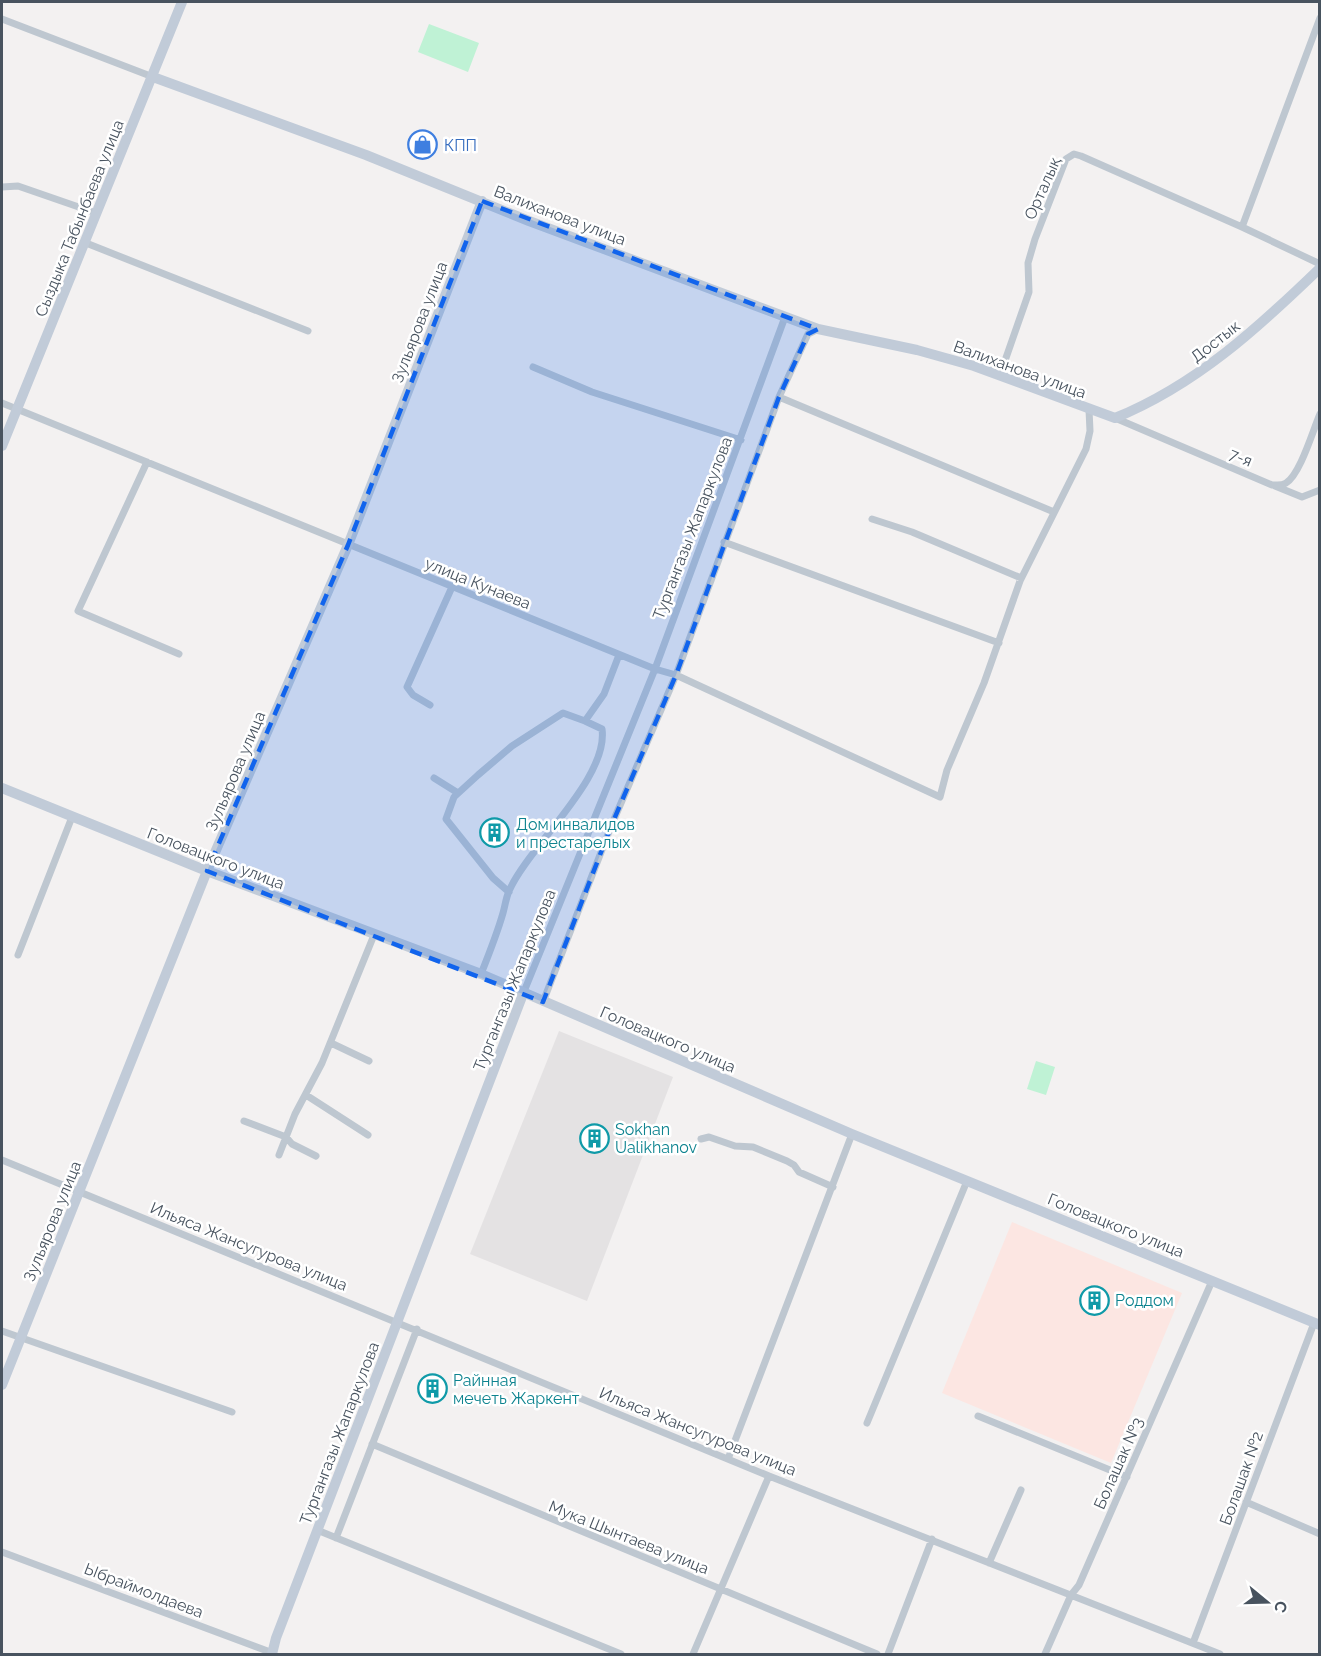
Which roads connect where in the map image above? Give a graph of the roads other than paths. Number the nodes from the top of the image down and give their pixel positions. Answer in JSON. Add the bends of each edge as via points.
{"nodes":[{"id":1,"x":182,"y":2,"type":"edge"},
{"id":2,"x":1320,"y":18,"type":"edge"},
{"id":3,"x":2,"y":19,"type":"edge"},
{"id":4,"x":153,"y":77,"type":"junction"},
{"id":5,"x":2,"y":187,"type":"edge"},
{"id":6,"x":482,"y":201,"type":"junction"},
{"id":7,"x":96,"y":213,"type":"junction"},
{"id":8,"x":1242,"y":227,"type":"junction"},
{"id":9,"x":86,"y":243,"type":"junction"},
{"id":10,"x":1320,"y":266,"type":"edge"},
{"id":11,"x":785,"y":317,"type":"junction"},
{"id":12,"x":818,"y":329,"type":"junction"},
{"id":13,"x":309,"y":331,"type":"dead end"},
{"id":14,"x":533,"y":367,"type":"dead end"},
{"id":15,"x":1000,"y":375,"type":"junction"},
{"id":16,"x":779,"y":397,"type":"junction"},
{"id":17,"x":2,"y":403,"type":"edge"},
{"id":18,"x":16,"y":409,"type":"junction"},
{"id":19,"x":1089,"y":410,"type":"junction"},
{"id":20,"x":1320,"y":414,"type":"edge"},
{"id":21,"x":1115,"y":418,"type":"junction"},
{"id":22,"x":741,"y":440,"type":"junction"},
{"id":23,"x":2,"y":446,"type":"edge"},
{"id":24,"x":147,"y":462,"type":"junction"},
{"id":25,"x":1272,"y":485,"type":"junction"},
{"id":26,"x":1320,"y":490,"type":"edge"},
{"id":27,"x":1054,"y":512,"type":"junction"},
{"id":28,"x":872,"y":519,"type":"dead end"},
{"id":29,"x":724,"y":542,"type":"junction"},
{"id":30,"x":348,"y":545,"type":"junction"},
{"id":31,"x":1021,"y":578,"type":"junction"},
{"id":32,"x":452,"y":587,"type":"junction"},
{"id":33,"x":999,"y":643,"type":"junction"},
{"id":34,"x":179,"y":654,"type":"dead end"},
{"id":35,"x":619,"y":655,"type":"junction"},
{"id":36,"x":655,"y":669,"type":"junction"},
{"id":37,"x":676,"y":675,"type":"junction"},
{"id":38,"x":430,"y":705,"type":"dead end"},
{"id":39,"x":585,"y":721,"type":"junction"},
{"id":40,"x":434,"y":778,"type":"dead end"},
{"id":41,"x":2,"y":788,"type":"edge"},
{"id":42,"x":458,"y":794,"type":"junction"},
{"id":43,"x":72,"y":817,"type":"junction"},
{"id":44,"x":207,"y":871,"type":"junction"},
{"id":45,"x":508,"y":892,"type":"junction"},
{"id":46,"x":374,"y":935,"type":"junction"},
{"id":47,"x":18,"y":955,"type":"dead end"},
{"id":48,"x":481,"y":974,"type":"junction"},
{"id":49,"x":523,"y":994,"type":"junction"},
{"id":50,"x":543,"y":1002,"type":"junction"},
{"id":51,"x":331,"y":1043,"type":"junction"},
{"id":52,"x":369,"y":1061,"type":"dead end"},
{"id":53,"x":306,"y":1095,"type":"junction"},
{"id":54,"x":244,"y":1121,"type":"dead end"},
{"id":55,"x":852,"y":1134,"type":"junction"},
{"id":56,"x":368,"y":1135,"type":"dead end"},
{"id":57,"x":286,"y":1137,"type":"junction"},
{"id":58,"x":701,"y":1140,"type":"dead end"},
{"id":59,"x":279,"y":1155,"type":"dead end"},
{"id":60,"x":316,"y":1156,"type":"dead end"},
{"id":61,"x":2,"y":1160,"type":"edge"},
{"id":62,"x":967,"y":1181,"type":"junction"},
{"id":63,"x":833,"y":1187,"type":"junction"},
{"id":64,"x":81,"y":1192,"type":"junction"},
{"id":65,"x":1212,"y":1281,"type":"junction"},
{"id":66,"x":399,"y":1322,"type":"junction"},
{"id":67,"x":1317,"y":1324,"type":"edge"},
{"id":68,"x":417,"y":1329,"type":"junction"},
{"id":69,"x":2,"y":1331,"type":"edge"},
{"id":70,"x":20,"y":1339,"type":"junction"},
{"id":71,"x":2,"y":1385,"type":"edge"},
{"id":72,"x":232,"y":1412,"type":"dead end"},
{"id":73,"x":978,"y":1416,"type":"dead end"},
{"id":74,"x":867,"y":1423,"type":"dead end"},
{"id":75,"x":372,"y":1444,"type":"junction"},
{"id":76,"x":728,"y":1459,"type":"junction"},
{"id":77,"x":769,"y":1476,"type":"junction"},
{"id":78,"x":1127,"y":1477,"type":"junction"},
{"id":79,"x":1021,"y":1491,"type":"dead end"},
{"id":80,"x":1246,"y":1502,"type":"junction"},
{"id":81,"x":317,"y":1530,"type":"junction"},
{"id":82,"x":1320,"y":1534,"type":"edge"},
{"id":83,"x":336,"y":1538,"type":"junction"},
{"id":84,"x":932,"y":1539,"type":"junction"},
{"id":85,"x":2,"y":1552,"type":"edge"},
{"id":86,"x":990,"y":1563,"type":"junction"},
{"id":87,"x":720,"y":1589,"type":"junction"},
{"id":88,"x":1071,"y":1595,"type":"junction"},
{"id":89,"x":1193,"y":1643,"type":"junction"},
{"id":90,"x":274,"y":1654,"type":"edge"},
{"id":91,"x":621,"y":1654,"type":"edge"},
{"id":92,"x":693,"y":1654,"type":"edge"},
{"id":93,"x":877,"y":1654,"type":"edge"},
{"id":94,"x":888,"y":1654,"type":"edge"},
{"id":95,"x":1045,"y":1654,"type":"edge"},
{"id":96,"x":1220,"y":1654,"type":"edge"}],
"edges":[{"from":1,"to":4,"type":"street","name":"Сыздыка Табынбаева улица"},
{"from":2,"to":8,"type":"street"},
{"from":3,"to":4,"type":"street","name":"Валиханова улица"},
{"from":4,"to":6,"type":"street","name":"Валиханова улица"},
{"from":4,"to":7,"type":"street","name":"Сыздыка Табынбаева улица"},
{"from":5,"to":7,"type":"street","via":[[18,186]]},
{"from":6,"to":11,"type":"street","name":"Валиханова улица"},
{"from":6,"to":30,"type":"street","name":"Зульярова улица"},
{"from":7,"to":9,"type":"street","name":"Сыздыка Табынбаева улица"},
{"from":8,"to":10,"type":"street"},
{"from":8,"to":15,"type":"street","name":"Орталық","via":[[1074,154],[1066,159],[1035,239],[1028,263],[1029,292]]},
{"from":9,"to":13,"type":"street"},
{"from":9,"to":18,"type":"street","name":"Сыздыка Табынбаева улица"},
{"from":10,"to":21,"type":"street","name":"Достык","via":[[1267,319],[1221,357],[1151,403]]},
{"from":11,"to":12,"type":"street","name":"Валиханова улица"},
{"from":11,"to":22,"type":"street","name":"Тургангазы Жапаркулова"},
{"from":12,"to":15,"type":"street","name":"Валиханова улица","via":[[917,350]]},
{"from":12,"to":16,"type":"street","name":"Тургангазы Жапаркулова","via":[[808,334]]},
{"from":14,"to":22,"type":"street","via":[[592,392]]},
{"from":15,"to":19,"type":"street","name":"Валиханова улица"},
{"from":16,"to":27,"type":"street"},
{"from":16,"to":29,"type":"street","name":"Тургангазы Жапаркулова"},
{"from":17,"to":18,"type":"street","name":"улица Кунаева"},
{"from":18,"to":23,"type":"street","name":"Сыздыка Табынбаева улица"},
{"from":18,"to":24,"type":"street","name":"улица Кунаева"},
{"from":19,"to":21,"type":"street","name":"Валиханова улица"},
{"from":19,"to":27,"type":"street","via":[[1086,449]]},
{"from":20,"to":25,"type":"street","via":[[1289,482]]},
{"from":21,"to":25,"type":"street","name":"7-я"},
{"from":22,"to":36,"type":"street","name":"Тургангазы Жапаркулова"},
{"from":24,"to":30,"type":"street","name":"улица Кунаева"},
{"from":24,"to":34,"type":"street","via":[[78,611]]},
{"from":25,"to":26,"type":"street","name":"7-я","via":[[1302,497]]},
{"from":27,"to":31,"type":"street"},
{"from":28,"to":31,"type":"street"},
{"from":29,"to":33,"type":"street"},
{"from":29,"to":37,"type":"street","name":"Тургангазы Жапаркулова"},
{"from":30,"to":32,"type":"street","name":"улица Кунаева"},
{"from":30,"to":44,"type":"street","name":"Зульярова улица"},
{"from":31,"to":33,"type":"street"},
{"from":32,"to":35,"type":"street","name":"улица Кунаева"},
{"from":32,"to":38,"type":"street","via":[[407,687]]},
{"from":33,"to":37,"type":"street","name":"улица Кунаева","via":[[940,796]]},
{"from":35,"to":36,"type":"street","name":"улица Кунаева"},
{"from":35,"to":39,"type":"street","via":[[604,694]]},
{"from":36,"to":37,"type":"street","name":"улица Кунаева"},
{"from":36,"to":49,"type":"street","name":"Тургангазы Жапаркулова"},
{"from":37,"to":50,"type":"street","name":"Тургангазы Жапаркулова","via":[[612,824]]},
{"from":39,"to":42,"type":"street","via":[[563,713],[512,746]]},
{"from":39,"to":45,"type":"street","via":[[602,729],[604,743],[555,829],[523,866]]},
{"from":40,"to":42,"type":"street"},
{"from":41,"to":43,"type":"street","name":"Головацкого улица"},
{"from":42,"to":45,"type":"street","via":[[446,819]]},
{"from":43,"to":44,"type":"street","name":"Головацкого улица"},
{"from":43,"to":47,"type":"street"},
{"from":44,"to":46,"type":"street","name":"Головацкого улица"},
{"from":44,"to":64,"type":"street","name":"Зульярова улица"},
{"from":45,"to":48,"type":"street"},
{"from":46,"to":48,"type":"street","name":"Головацкого улица"},
{"from":46,"to":51,"type":"street"},
{"from":48,"to":49,"type":"street","name":"Головацкого улица"},
{"from":49,"to":50,"type":"street","name":"Головацкого улица"},
{"from":49,"to":66,"type":"street","name":"Тургангазы Жапаркулова"},
{"from":50,"to":55,"type":"street","name":"Головацкого улица"},
{"from":51,"to":52,"type":"street"},
{"from":51,"to":53,"type":"street"},
{"from":53,"to":56,"type":"street"},
{"from":53,"to":57,"type":"street"},
{"from":54,"to":57,"type":"street"},
{"from":55,"to":62,"type":"street","name":"Головацкого улица"},
{"from":55,"to":63,"type":"street"},
{"from":57,"to":59,"type":"street"},
{"from":57,"to":60,"type":"street"},
{"from":58,"to":63,"type":"street","via":[[709,1137],[735,1146],[753,1147]]},
{"from":61,"to":64,"type":"street","name":"Ильяса Жансугурова улица"},
{"from":62,"to":65,"type":"street","name":"Головацкого улица"},
{"from":62,"to":74,"type":"street"},
{"from":63,"to":76,"type":"street"},
{"from":64,"to":66,"type":"street","name":"Ильяса Жансугурова улица"},
{"from":64,"to":70,"type":"street","name":"Зульярова улица"},
{"from":65,"to":67,"type":"street","name":"Головацкого улица"},
{"from":65,"to":78,"type":"street","name":"Болашак №3"},
{"from":66,"to":68,"type":"street","name":"Ильяса Жансугурова улица"},
{"from":66,"to":81,"type":"street","name":"Тургангазы Жапаркулова"},
{"from":67,"to":80,"type":"street","name":"Болашак №2"},
{"from":68,"to":75,"type":"street"},
{"from":68,"to":76,"type":"street","name":"Ильяса Жансугурова улица"},
{"from":69,"to":70,"type":"street"},
{"from":70,"to":71,"type":"street","name":"Зульярова улица"},
{"from":70,"to":72,"type":"street"},
{"from":73,"to":78,"type":"street"},
{"from":75,"to":83,"type":"street"},
{"from":75,"to":87,"type":"street","name":"Мука Шынтаева улица"},
{"from":76,"to":77,"type":"street","name":"Ильяса Жансугурова улица"},
{"from":77,"to":84,"type":"street","name":"Ильяса Жансугурова улица"},
{"from":77,"to":87,"type":"street"},
{"from":78,"to":88,"type":"street","name":"Болашак №3"},
{"from":79,"to":86,"type":"street"},
{"from":80,"to":82,"type":"street"},
{"from":80,"to":89,"type":"street","name":"Болашак №2"},
{"from":81,"to":83,"type":"street"},
{"from":81,"to":90,"type":"street","name":"Тургангазы Жапаркулова","via":[[276,1638]]},
{"from":83,"to":91,"type":"street"},
{"from":84,"to":86,"type":"street","name":"Ильяса Жансугурова улица"},
{"from":84,"to":94,"type":"street"},
{"from":85,"to":90,"type":"street","name":"Ыбраймолдаева"},
{"from":86,"to":88,"type":"street","name":"Ильяса Жансугурова улица"},
{"from":87,"to":92,"type":"street"},
{"from":87,"to":93,"type":"street","name":"Мука Шынтаева улица"},
{"from":88,"to":89,"type":"street","name":"Ильяса Жансугурова улица"},
{"from":88,"to":95,"type":"street","name":"Болашак №3"},
{"from":89,"to":96,"type":"street","name":"Ильяса Жансугурова улица"}]}
